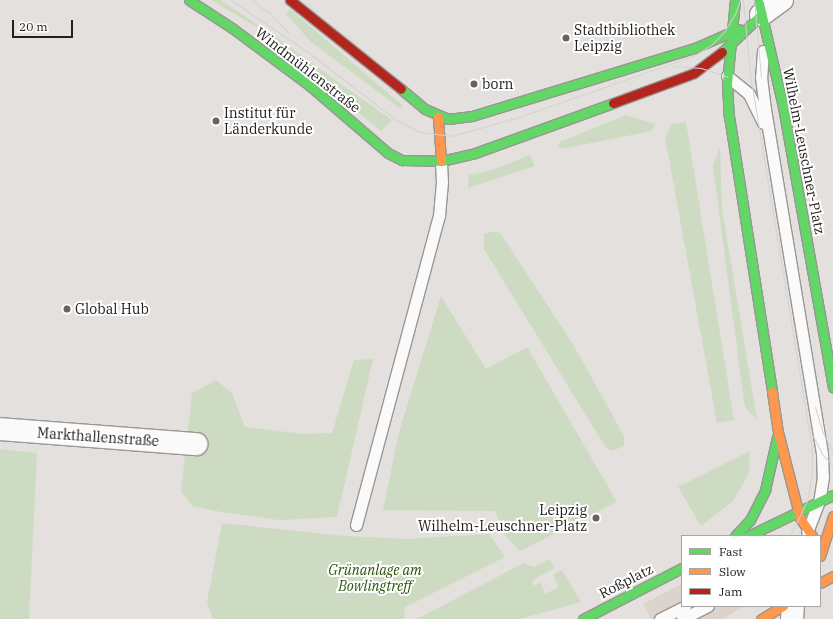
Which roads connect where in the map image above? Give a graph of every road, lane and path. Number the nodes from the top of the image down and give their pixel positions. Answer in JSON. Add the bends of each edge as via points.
{"nodes":[{"id":1,"x":189,"y":0,"type":"edge"},
{"id":2,"x":290,"y":0,"type":"edge"},
{"id":3,"x":735,"y":0,"type":"edge"},
{"id":4,"x":782,"y":0,"type":"edge"},
{"id":5,"x":760,"y":16,"type":"edge"},
{"id":6,"x":732,"y":32,"type":"junction"},
{"id":7,"x":731,"y":43,"type":"junction"},
{"id":8,"x":671,"y":55,"type":"junction"},
{"id":9,"x":707,"y":66,"type":"junction"},
{"id":10,"x":728,"y":77,"type":"junction"},
{"id":11,"x":438,"y":116,"type":"junction"},
{"id":12,"x":774,"y":156,"type":"junction"},
{"id":13,"x":441,"y":161,"type":"junction"},
{"id":14,"x":833,"y":388,"type":"edge"},
{"id":15,"x":0,"y":429,"type":"edge"},
{"id":16,"x":778,"y":432,"type":"junction"},
{"id":17,"x":196,"y":444,"type":"dead end"},
{"id":18,"x":833,"y":495,"type":"edge"},
{"id":19,"x":820,"y":501,"type":"junction"},
{"id":20,"x":758,"y":507,"type":"junction"},
{"id":21,"x":799,"y":512,"type":"junction"},
{"id":22,"x":833,"y":516,"type":"edge"},
{"id":23,"x":356,"y":526,"type":"dead end"},
{"id":24,"x":808,"y":534,"type":"edge"},
{"id":25,"x":736,"y":535,"type":"edge"},
{"id":26,"x":751,"y":535,"type":"edge"},
{"id":27,"x":826,"y":544,"type":"edge"},
{"id":28,"x":681,"y":569,"type":"edge"},
{"id":29,"x":833,"y":576,"type":"edge"},
{"id":30,"x":821,"y":582,"type":"edge"},
{"id":31,"x":683,"y":607,"type":"edge"},
{"id":32,"x":706,"y":607,"type":"edge"},
{"id":33,"x":781,"y":607,"type":"edge"},
{"id":34,"x":793,"y":607,"type":"edge"},
{"id":35,"x":583,"y":619,"type":"edge"},
{"id":36,"x":660,"y":619,"type":"edge"},
{"id":37,"x":683,"y":619,"type":"edge"},
{"id":38,"x":761,"y":619,"type":"edge"},
{"id":39,"x":792,"y":619,"type":"edge"}],
"edges":[{"from":1,"to":13,"type":"main road","name":"Windmühlenstraße","via":[[232,28],[309,85],[388,153],[409,161]]},
{"from":2,"to":11,"type":"main road","via":[[424,109]]},
{"from":3,"to":6,"type":"main road"},
{"from":4,"to":5,"type":"street"},
{"from":5,"to":6,"type":"main road"},
{"from":5,"to":7,"type":"main road"},
{"from":5,"to":12,"type":"lane","via":[[761,77]]},
{"from":5,"to":14,"type":"main road","name":"Wilhelm-Leuschner-Platz","via":[[779,86],[805,237],[812,257]]},
{"from":6,"to":7,"type":"main road"},
{"from":6,"to":8,"type":"main road"},
{"from":7,"to":9,"type":"main road"},
{"from":7,"to":10,"type":"main road"},
{"from":8,"to":9,"type":"lane"},
{"from":8,"to":11,"type":"main road","via":[[463,118]]},
{"from":9,"to":10,"type":"lane"},
{"from":9,"to":13,"type":"main road","via":[[492,147]]},
{"from":10,"to":12,"type":"lane","via":[[743,88],[755,103]]},
{"from":10,"to":16,"type":"main road","via":[[730,123]]},
{"from":11,"to":13,"type":"main road"},
{"from":12,"to":19,"type":"lane","via":[[818,425],[823,467]]},
{"from":13,"to":23,"type":"lane","via":[[442,182],[438,216]]},
{"from":15,"to":17,"type":"street","name":"Markthallenstraße"},
{"from":16,"to":20,"type":"main road","via":[[765,490]]},
{"from":16,"to":21,"type":"main road"},
{"from":18,"to":19,"type":"main road"},
{"from":19,"to":21,"type":"main road"},
{"from":19,"to":24,"type":"lane"},
{"from":20,"to":25,"type":"main road"},
{"from":20,"to":26,"type":"lane"},
{"from":21,"to":24,"type":"main road"},
{"from":21,"to":26,"type":"main road"},
{"from":22,"to":27,"type":"main road"},
{"from":28,"to":35,"type":"main road","name":"Roßplatz"},
{"from":29,"to":30,"type":"main road"},
{"from":31,"to":36,"type":"lane"},
{"from":32,"to":37,"type":"lane"},
{"from":33,"to":38,"type":"main road"},
{"from":34,"to":39,"type":"street"}]}
